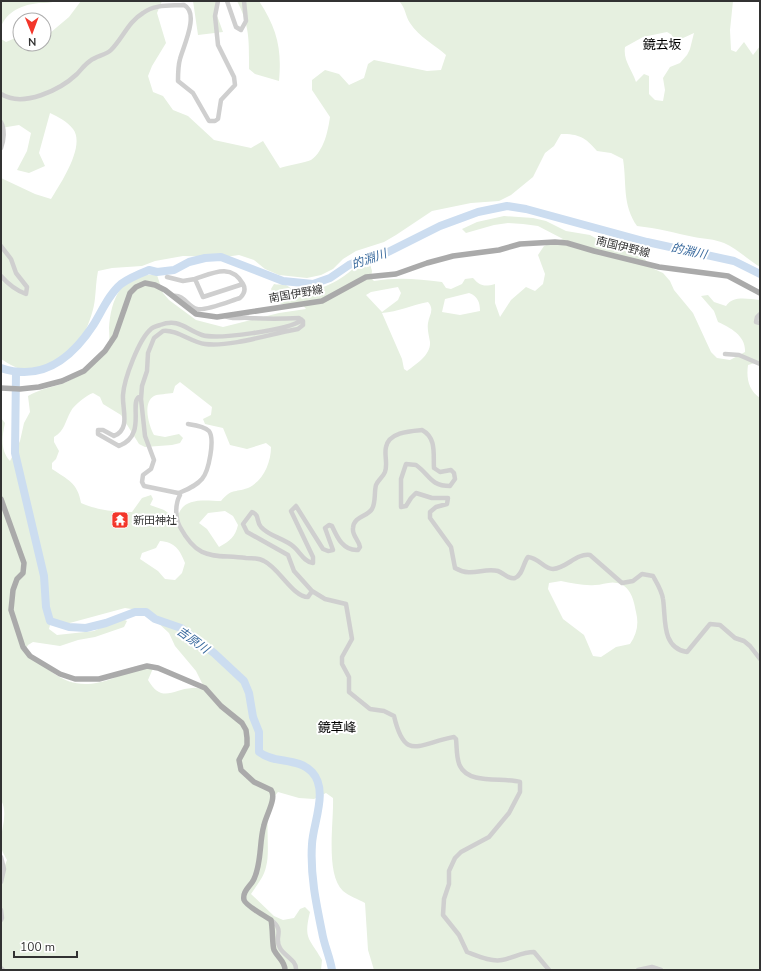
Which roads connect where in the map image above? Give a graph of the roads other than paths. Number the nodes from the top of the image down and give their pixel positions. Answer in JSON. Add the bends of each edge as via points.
{"nodes":[{"id":1,"x":218,"y":1,"type":"edge"},
{"id":2,"x":227,"y":1,"type":"edge"},
{"id":3,"x":244,"y":1,"type":"edge"},
{"id":4,"x":1,"y":94,"type":"edge"},
{"id":5,"x":1,"y":122,"type":"edge"},
{"id":6,"x":1,"y":148,"type":"edge"},
{"id":7,"x":1,"y":246,"type":"edge"},
{"id":8,"x":1,"y":276,"type":"edge"},
{"id":9,"x":167,"y":277,"type":"dead end"},
{"id":10,"x":195,"y":279,"type":"junction"},
{"id":11,"x":244,"y":284,"type":"junction"},
{"id":12,"x":760,"y":293,"type":"edge"},
{"id":13,"x":173,"y":296,"type":"junction"},
{"id":14,"x":760,"y":314,"type":"edge"},
{"id":15,"x":225,"y":316,"type":"junction"},
{"id":16,"x":302,"y":320,"type":"junction"},
{"id":17,"x":760,"y":323,"type":"edge"},
{"id":18,"x":725,"y":354,"type":"dead end"},
{"id":19,"x":760,"y":364,"type":"edge"},
{"id":20,"x":1,"y":388,"type":"edge"},
{"id":21,"x":141,"y":398,"type":"junction"},
{"id":22,"x":188,"y":424,"type":"dead end"},
{"id":23,"x":179,"y":494,"type":"junction"},
{"id":24,"x":1,"y":499,"type":"edge"},
{"id":25,"x":312,"y":591,"type":"junction"},
{"id":26,"x":760,"y":659,"type":"edge"},
{"id":27,"x":1,"y":857,"type":"edge"},
{"id":28,"x":1,"y":882,"type":"edge"},
{"id":29,"x":1,"y":910,"type":"edge"},
{"id":30,"x":1,"y":920,"type":"edge"},
{"id":31,"x":271,"y":920,"type":"junction"},
{"id":32,"x":1,"y":968,"type":"edge"},
{"id":33,"x":3,"y":970,"type":"edge"},
{"id":34,"x":285,"y":970,"type":"edge"},
{"id":35,"x":296,"y":970,"type":"edge"},
{"id":36,"x":549,"y":970,"type":"edge"},
{"id":37,"x":638,"y":970,"type":"edge"},
{"id":38,"x":661,"y":970,"type":"edge"}],
"edges":[{"from":1,"to":4,"type":"street","via":[[215,16],[218,45],[234,77],[235,85],[221,100],[218,119],[214,121],[209,121],[193,93],[178,81],[180,58],[191,24],[190,12],[184,5],[154,7],[144,12],[134,19],[110,51],[89,61],[76,75],[54,89],[39,95],[15,99]]},
{"from":2,"to":3,"type":"street","via":[[236,27],[241,30],[246,21]]},
{"from":5,"to":6,"type":"street"},
{"from":7,"to":8,"type":"street","via":[[27,287],[26,294],[8,284]]},
{"from":9,"to":10,"type":"street","via":[[182,281]]},
{"from":10,"to":11,"type":"street","via":[[227,270]]},
{"from":10,"to":11,"type":"street","via":[[203,297]]},
{"from":11,"to":13,"type":"street","via":[[240,298],[202,309],[194,307],[181,297]]},
{"from":12,"to":15,"type":"main road","name":"南国伊野線","via":[[728,276],[659,267],[567,242],[555,242],[520,244],[499,250],[453,256],[396,274],[366,277],[322,301]]},
{"from":13,"to":15,"type":"main road","name":"南国伊野線","via":[[196,314],[209,317]]},
{"from":13,"to":20,"type":"main road","name":"南国伊野線","via":[[150,283],[136,287],[127,298],[116,336],[95,362],[84,371],[39,388]]},
{"from":14,"to":17,"type":"street","via":[[756,317],[756,322]]},
{"from":15,"to":16,"type":"street","via":[[230,319]]},
{"from":16,"to":21,"type":"street","via":[[303,325],[298,329],[217,344],[204,344],[163,332],[154,338],[148,353]]},
{"from":16,"to":21,"type":"street","via":[[296,325],[273,331],[231,335],[202,335],[170,322],[151,328],[140,346],[128,376],[123,395],[123,428],[114,436],[102,430],[98,430],[98,434],[119,446],[129,440],[134,433],[137,397]]},
{"from":18,"to":19,"type":"street","via":[[739,355]]},
{"from":21,"to":23,"type":"street","via":[[145,436],[154,460],[151,469],[143,475],[142,482],[144,486]]},
{"from":22,"to":23,"type":"street","via":[[201,426],[211,434],[211,455],[204,477],[196,485]]},
{"from":23,"to":25,"type":"street","via":[[176,512],[179,525],[187,540],[201,552],[213,556],[260,559],[274,567],[300,595],[308,596]]},
{"from":24,"to":31,"type":"main road","via":[[24,563],[23,573],[17,579],[13,590],[11,610],[23,647],[30,656],[60,674],[83,680],[147,666],[158,668],[205,688],[242,724],[248,738],[239,760],[241,770],[254,782],[272,790],[273,797],[262,831],[257,871],[244,894],[244,900]]},
{"from":25,"to":26,"type":"street","via":[[294,570],[288,555],[247,532],[243,524],[252,512],[255,513],[259,525],[288,542],[312,563],[313,557],[292,511],[296,506],[328,552],[333,550],[325,528],[329,525],[347,548],[358,550],[360,543],[353,534],[353,526],[357,519],[368,514],[373,508],[376,484],[385,474],[388,443],[400,434],[422,430],[435,450],[434,468],[440,472],[451,470],[455,478],[450,486],[441,486],[427,478],[416,465],[406,464],[401,479],[400,504],[402,507],[406,506],[416,493],[432,498],[448,498],[447,504],[430,512],[430,518],[452,547],[455,568],[467,573],[498,571],[510,578],[516,578],[520,574],[523,562],[528,558],[535,558],[550,569],[555,569],[584,554],[590,555],[622,583],[633,581],[642,574],[653,576],[662,594],[666,630],[670,641],[680,651],[687,652],[710,624],[720,625],[735,638],[750,646]]},
{"from":25,"to":36,"type":"street","via":[[325,599],[346,604],[348,609],[352,639],[342,657],[342,664],[350,677],[348,692],[370,709],[394,716],[402,740],[407,745],[426,746],[454,737],[460,768],[466,773],[480,780],[509,779],[520,782],[520,792],[509,813],[489,837],[468,847],[454,858],[443,902],[443,915],[455,929],[467,952],[501,960],[524,952],[534,952]]},
{"from":27,"to":28,"type":"street","via":[[4,869]]},
{"from":29,"to":30,"type":"street"},
{"from":31,"to":34,"type":"main road","via":[[274,932],[273,945],[284,962]]},
{"from":31,"to":35,"type":"street","via":[[279,929],[280,949],[295,963]]},
{"from":32,"to":33,"type":"street"},
{"from":37,"to":38,"type":"street","via":[[652,967]]}]}
